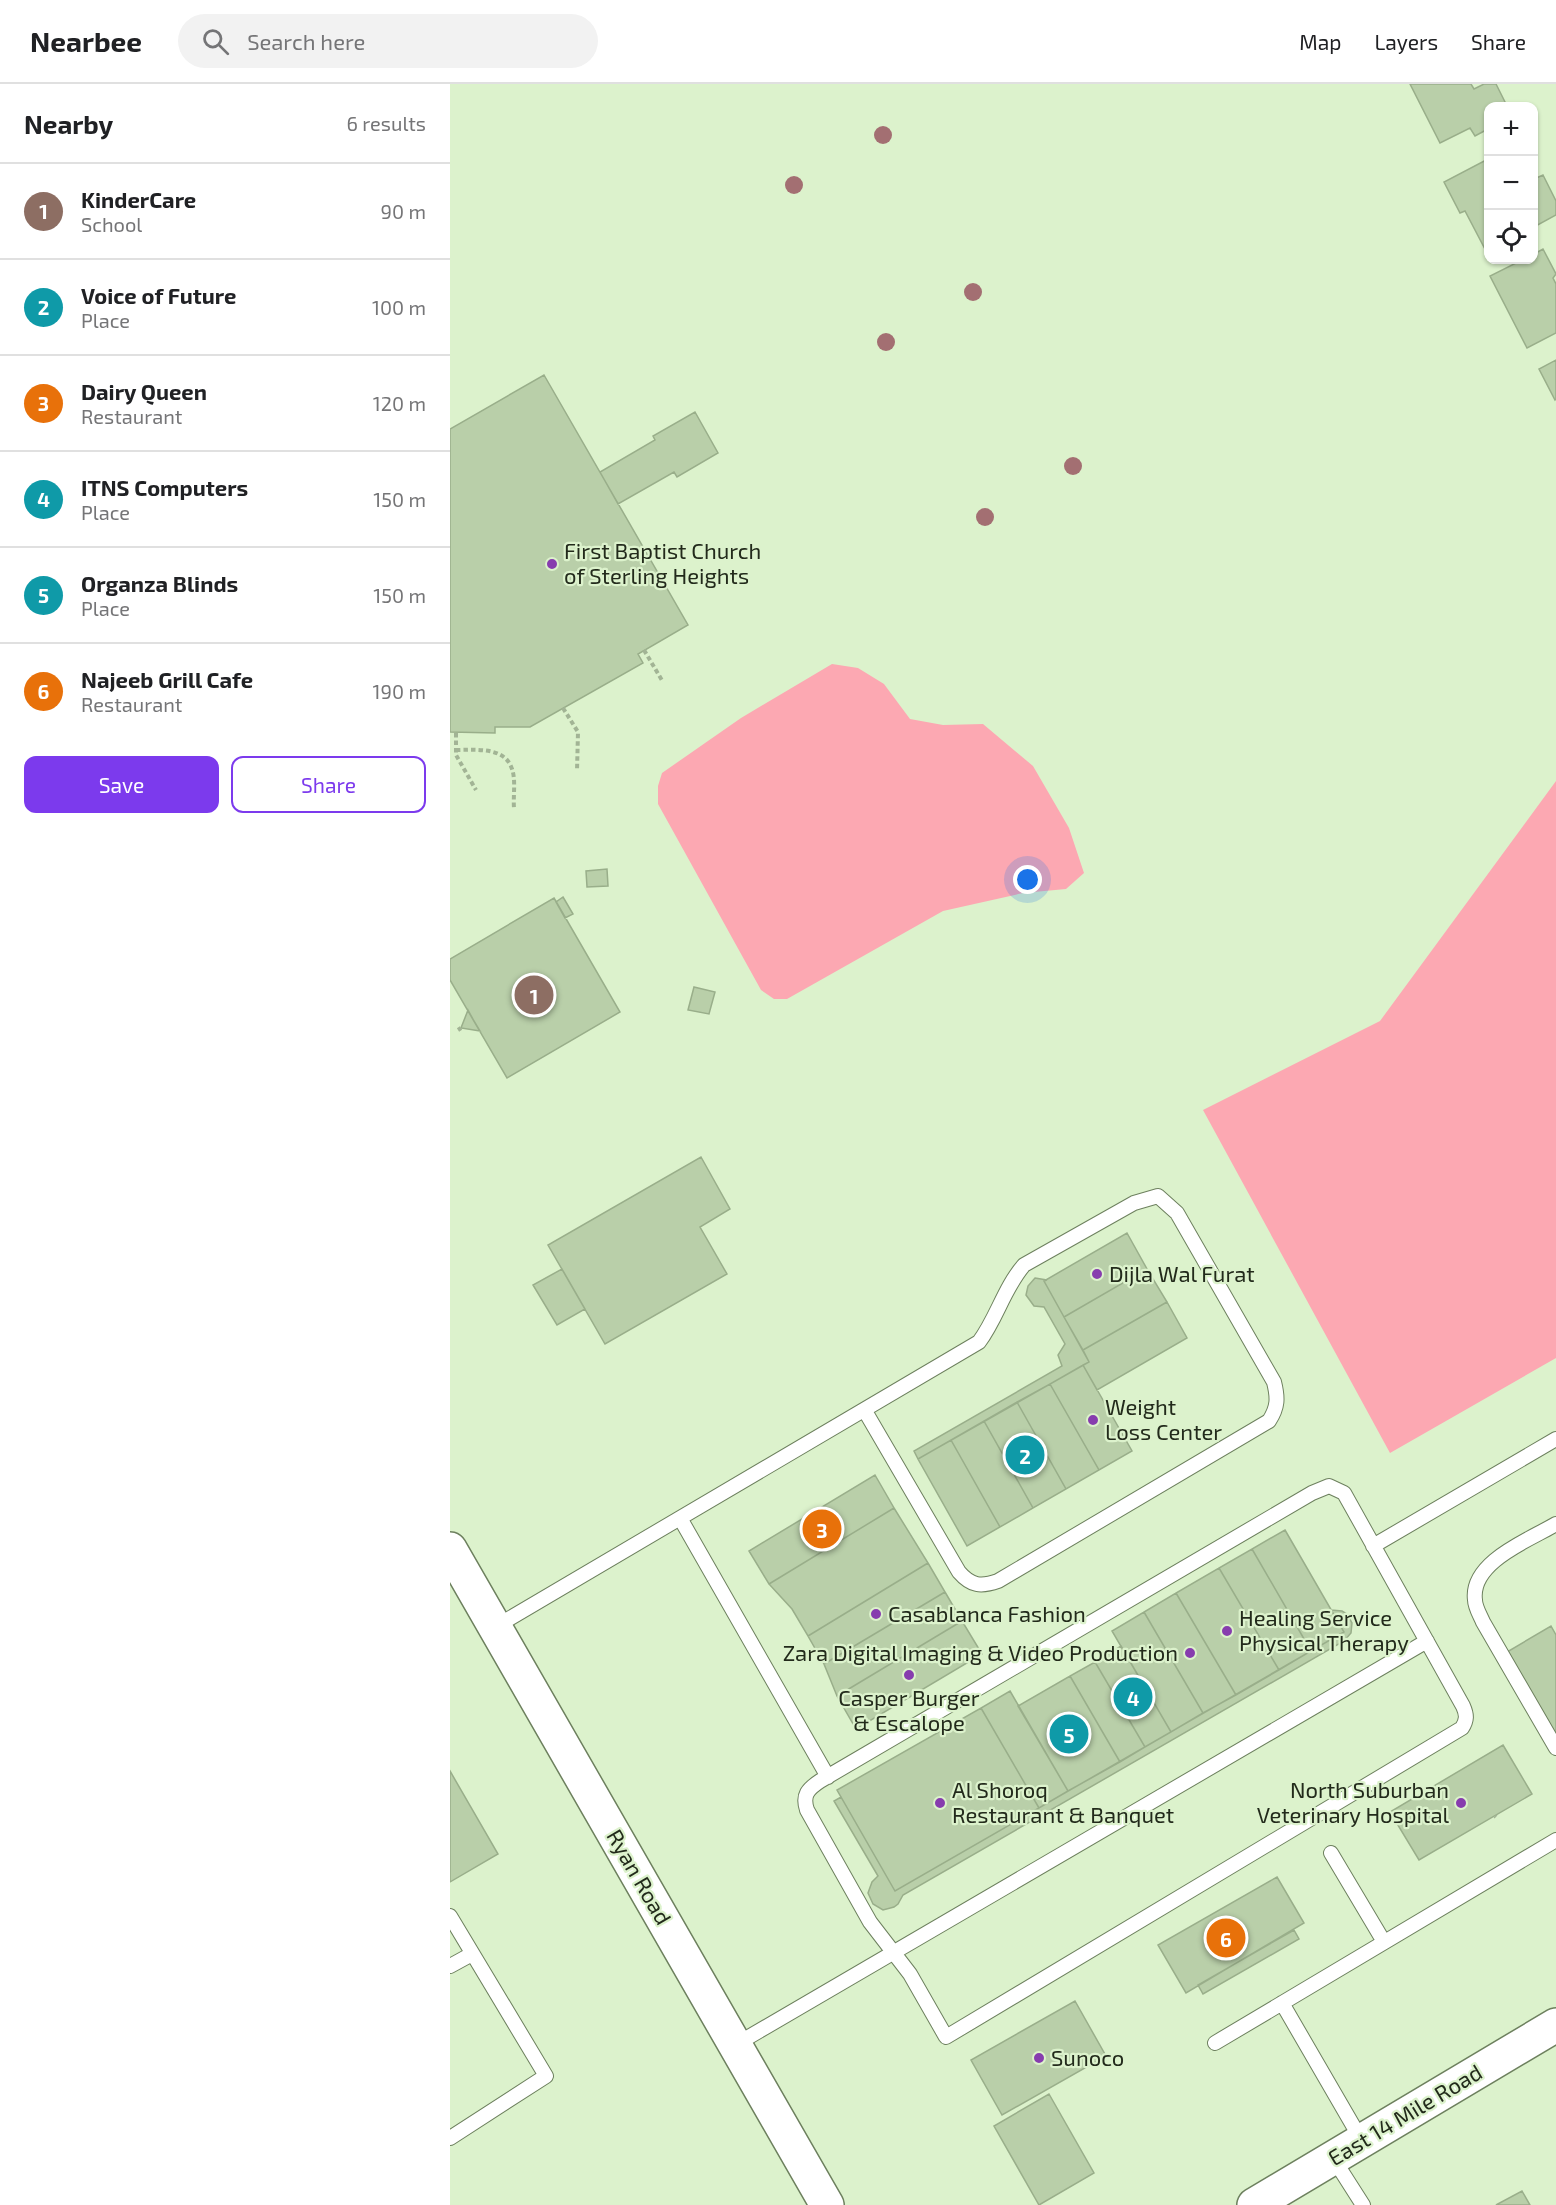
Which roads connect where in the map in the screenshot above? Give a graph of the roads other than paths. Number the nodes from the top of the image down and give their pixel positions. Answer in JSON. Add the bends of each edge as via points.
{"nodes":[{"id":1,"x":865,"y":1411,"type":"junction"},
{"id":2,"x":1556,"y":1439,"type":"edge"},
{"id":3,"x":680,"y":1518,"type":"junction"},
{"id":4,"x":1556,"y":1524,"type":"edge"},
{"id":5,"x":1373,"y":1546,"type":"junction"},
{"id":6,"x":450,"y":1550,"type":"edge"},
{"id":7,"x":495,"y":1627,"type":"junction"},
{"id":8,"x":1427,"y":1641,"type":"junction"},
{"id":9,"x":1556,"y":1748,"type":"edge"},
{"id":10,"x":828,"y":1777,"type":"junction"},
{"id":11,"x":1556,"y":1840,"type":"edge"},
{"id":12,"x":1331,"y":1852,"type":"dead end"},
{"id":13,"x":450,"y":1916,"type":"edge"},
{"id":14,"x":1384,"y":1942,"type":"junction"},
{"id":15,"x":894,"y":1953,"type":"junction"},
{"id":16,"x":472,"y":1954,"type":"junction"},
{"id":17,"x":450,"y":1966,"type":"edge"},
{"id":18,"x":1282,"y":2003,"type":"junction"},
{"id":19,"x":1550,"y":2033,"type":"edge"},
{"id":20,"x":1215,"y":2043,"type":"dead end"},
{"id":21,"x":735,"y":2045,"type":"junction"},
{"id":22,"x":450,"y":2138,"type":"edge"},
{"id":23,"x":1362,"y":2141,"type":"junction"},
{"id":24,"x":1333,"y":2158,"type":"junction"},
{"id":25,"x":827,"y":2205,"type":"edge"},
{"id":26,"x":1254,"y":2205,"type":"edge"},
{"id":27,"x":1363,"y":2205,"type":"edge"}],
"edges":[{"from":1,"to":1,"type":"lane","via":[[979,1342],[1012,1279],[1024,1265],[1134,1203],[1158,1196],[1177,1213],[1274,1382],[1278,1396],[1276,1410],[1263,1425],[987,1585],[975,1585],[959,1572]]},
{"from":1,"to":3,"type":"lane"},
{"from":2,"to":5,"type":"lane"},
{"from":3,"to":7,"type":"lane"},
{"from":3,"to":10,"type":"lane"},
{"from":4,"to":9,"type":"lane","via":[[1485,1568],[1478,1580],[1475,1601],[1483,1622]]},
{"from":5,"to":8,"type":"lane"},
{"from":5,"to":10,"type":"lane","via":[[1344,1493],[1329,1486],[1320,1488]]},
{"from":6,"to":7,"type":"main road","name":"Ryan Road"},
{"from":7,"to":21,"type":"main road","name":"Ryan Road"},
{"from":8,"to":15,"type":"lane"},
{"from":8,"to":15,"type":"lane","via":[[1467,1714],[1455,1734],[946,2037]]},
{"from":10,"to":15,"type":"lane","via":[[806,1792],[804,1802],[870,1922]]},
{"from":11,"to":14,"type":"lane"},
{"from":12,"to":14,"type":"lane"},
{"from":13,"to":16,"type":"lane"},
{"from":14,"to":18,"type":"lane"},
{"from":15,"to":21,"type":"lane"},
{"from":16,"to":17,"type":"lane"},
{"from":16,"to":22,"type":"lane","via":[[546,2076]]},
{"from":18,"to":20,"type":"lane"},
{"from":18,"to":23,"type":"lane"},
{"from":19,"to":23,"type":"main road","name":"East 14 Mile Road"},
{"from":21,"to":25,"type":"main road","name":"Ryan Road"},
{"from":23,"to":24,"type":"main road","name":"East 14 Mile Road"},
{"from":24,"to":26,"type":"main road","name":"East 14 Mile Road"},
{"from":24,"to":27,"type":"lane"}]}
